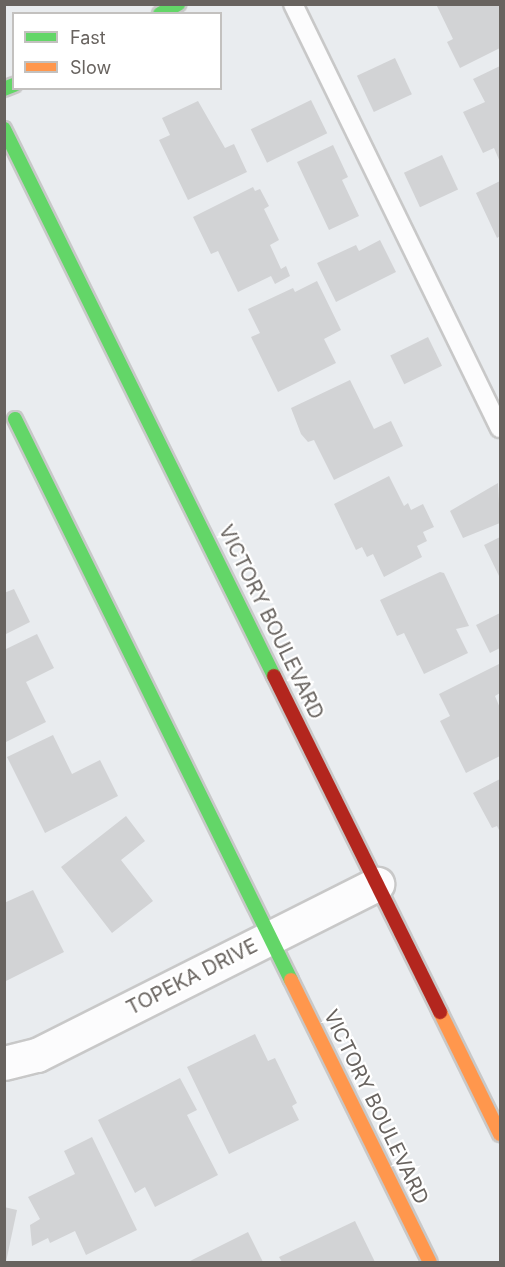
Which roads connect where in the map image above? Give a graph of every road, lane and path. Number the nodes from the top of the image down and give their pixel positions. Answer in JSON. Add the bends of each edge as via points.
{"nodes":[{"id":1,"x":178,"y":4,"type":"edge"},
{"id":2,"x":293,"y":4,"type":"edge"},
{"id":3,"x":164,"y":12,"type":"edge"},
{"id":4,"x":4,"y":129,"type":"edge"},
{"id":5,"x":10,"y":422,"type":"edge"},
{"id":6,"x":501,"y":428,"type":"edge"},
{"id":7,"x":377,"y":884,"type":"junction"},
{"id":8,"x":272,"y":938,"type":"junction"},
{"id":9,"x":4,"y":1063,"type":"edge"},
{"id":10,"x":501,"y":1134,"type":"edge"},
{"id":11,"x":430,"y":1263,"type":"edge"}],
"edges":[{"from":1,"to":3,"type":"main road"},
{"from":2,"to":6,"type":"lane"},
{"from":4,"to":7,"type":"main road","name":"VICTORY BOULEVARD"},
{"from":5,"to":8,"type":"main road","name":"VICTORY BOULEVARD"},
{"from":7,"to":8,"type":"street","name":"TOPEKA DRIVE"},
{"from":7,"to":10,"type":"main road","name":"VICTORY BOULEVARD"},
{"from":8,"to":9,"type":"street","name":"TOPEKA DRIVE","via":[[37,1055]]},
{"from":8,"to":11,"type":"main road","name":"VICTORY BOULEVARD"}]}
